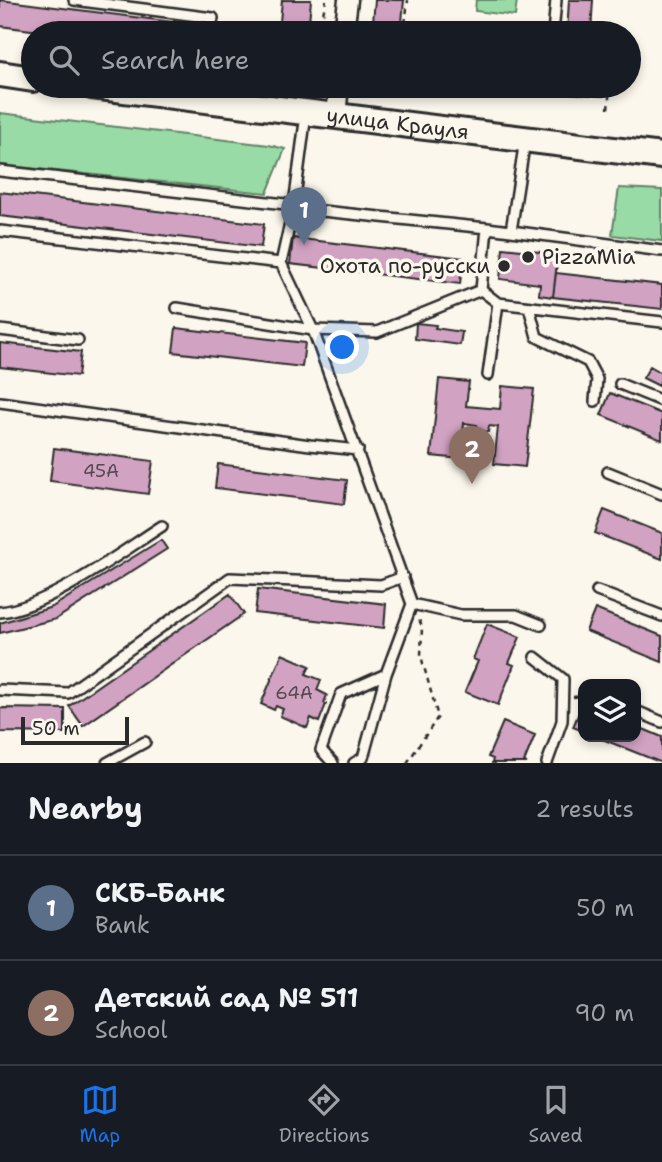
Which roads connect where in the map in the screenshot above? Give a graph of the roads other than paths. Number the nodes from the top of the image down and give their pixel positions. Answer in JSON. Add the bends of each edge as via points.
{"nodes":[{"id":1,"x":74,"y":0,"type":"edge"},
{"id":2,"x":348,"y":0,"type":"edge"},
{"id":3,"x":556,"y":0,"type":"edge"},
{"id":4,"x":154,"y":5,"type":"edge"},
{"id":5,"x":212,"y":21,"type":"edge"},
{"id":6,"x":345,"y":21,"type":"edge"},
{"id":7,"x":554,"y":21,"type":"edge"},
{"id":8,"x":0,"y":74,"type":"edge"},
{"id":9,"x":21,"y":77,"type":"edge"},
{"id":10,"x":234,"y":98,"type":"edge"},
{"id":11,"x":337,"y":98,"type":"edge"},
{"id":12,"x":307,"y":112,"type":"junction"},
{"id":13,"x":336,"y":116,"type":"junction"},
{"id":14,"x":525,"y":139,"type":"junction"},
{"id":15,"x":662,"y":156,"type":"edge"},
{"id":16,"x":0,"y":171,"type":"edge"},
{"id":17,"x":294,"y":205,"type":"junction"},
{"id":18,"x":487,"y":228,"type":"junction"},
{"id":19,"x":0,"y":231,"type":"edge"},
{"id":20,"x":511,"y":231,"type":"junction"},
{"id":21,"x":662,"y":251,"type":"edge"},
{"id":22,"x":281,"y":263,"type":"junction"},
{"id":23,"x":481,"y":290,"type":"junction"},
{"id":24,"x":498,"y":303,"type":"junction"},
{"id":25,"x":529,"y":307,"type":"junction"},
{"id":26,"x":177,"y":308,"type":"dead end"},
{"id":27,"x":662,"y":323,"type":"edge"},
{"id":28,"x":0,"y":330,"type":"edge"},
{"id":29,"x":313,"y":330,"type":"junction"},
{"id":30,"x":78,"y":340,"type":"dead end"},
{"id":31,"x":488,"y":375,"type":"dead end"},
{"id":32,"x":620,"y":384,"type":"dead end"},
{"id":33,"x":595,"y":401,"type":"dead end"},
{"id":34,"x":662,"y":401,"type":"edge"},
{"id":35,"x":0,"y":402,"type":"edge"},
{"id":36,"x":358,"y":450,"type":"junction"},
{"id":37,"x":608,"y":472,"type":"dead end"},
{"id":38,"x":662,"y":494,"type":"edge"},
{"id":39,"x":162,"y":526,"type":"dead end"},
{"id":40,"x":403,"y":577,"type":"junction"},
{"id":41,"x":597,"y":591,"type":"dead end"},
{"id":42,"x":412,"y":604,"type":"junction"},
{"id":43,"x":0,"y":612,"type":"edge"},
{"id":44,"x":662,"y":616,"type":"edge"},
{"id":45,"x":541,"y":625,"type":"dead end"},
{"id":46,"x":535,"y":657,"type":"dead end"},
{"id":47,"x":386,"y":674,"type":"junction"},
{"id":48,"x":0,"y":690,"type":"edge"},
{"id":49,"x":641,"y":713,"type":"edge"},
{"id":50,"x":662,"y":722,"type":"edge"},
{"id":51,"x":145,"y":742,"type":"dead end"},
{"id":52,"x":107,"y":763,"type":"edge"},
{"id":53,"x":333,"y":763,"type":"edge"},
{"id":54,"x":355,"y":763,"type":"edge"},
{"id":55,"x":547,"y":763,"type":"edge"}],
"edges":[{"from":1,"to":4,"type":"lane"},
{"from":2,"to":6,"type":"street"},
{"from":3,"to":7,"type":"lane"},
{"from":4,"to":5,"type":"lane"},
{"from":8,"to":9,"type":"main road"},
{"from":10,"to":12,"type":"main road","name":"улица Крауля"},
{"from":11,"to":13,"type":"street"},
{"from":12,"to":13,"type":"main road","name":"улица Крауля"},
{"from":12,"to":17,"type":"lane"},
{"from":13,"to":14,"type":"main road","name":"улица Крауля"},
{"from":14,"to":15,"type":"main road","name":"улица Крауля"},
{"from":14,"to":20,"type":"lane"},
{"from":16,"to":17,"type":"lane"},
{"from":17,"to":18,"type":"lane"},
{"from":17,"to":22,"type":"lane"},
{"from":18,"to":20,"type":"lane"},
{"from":18,"to":23,"type":"lane"},
{"from":19,"to":22,"type":"lane"},
{"from":20,"to":21,"type":"lane"},
{"from":22,"to":29,"type":"lane"},
{"from":23,"to":24,"type":"lane"},
{"from":23,"to":29,"type":"lane","via":[[377,332]]},
{"from":24,"to":25,"type":"lane"},
{"from":24,"to":31,"type":"lane"},
{"from":25,"to":27,"type":"lane"},
{"from":25,"to":33,"type":"lane","via":[[537,337],[588,362],[597,379]]},
{"from":26,"to":29,"type":"lane"},
{"from":28,"to":30,"type":"lane"},
{"from":29,"to":36,"type":"lane"},
{"from":32,"to":34,"type":"lane"},
{"from":35,"to":36,"type":"lane"},
{"from":36,"to":40,"type":"lane"},
{"from":37,"to":38,"type":"lane"},
{"from":39,"to":43,"type":"lane","via":[[53,595]]},
{"from":40,"to":42,"type":"lane"},
{"from":40,"to":48,"type":"lane","via":[[381,585],[230,579],[68,693]]},
{"from":41,"to":44,"type":"lane"},
{"from":42,"to":45,"type":"lane","via":[[461,615],[516,615]]},
{"from":42,"to":47,"type":"lane"},
{"from":46,"to":55,"type":"lane","via":[[563,678],[562,721]]},
{"from":47,"to":53,"type":"lane","via":[[341,694],[321,750]]},
{"from":47,"to":54,"type":"lane","via":[[363,758]]},
{"from":49,"to":50,"type":"lane"},
{"from":51,"to":52,"type":"lane"}]}
